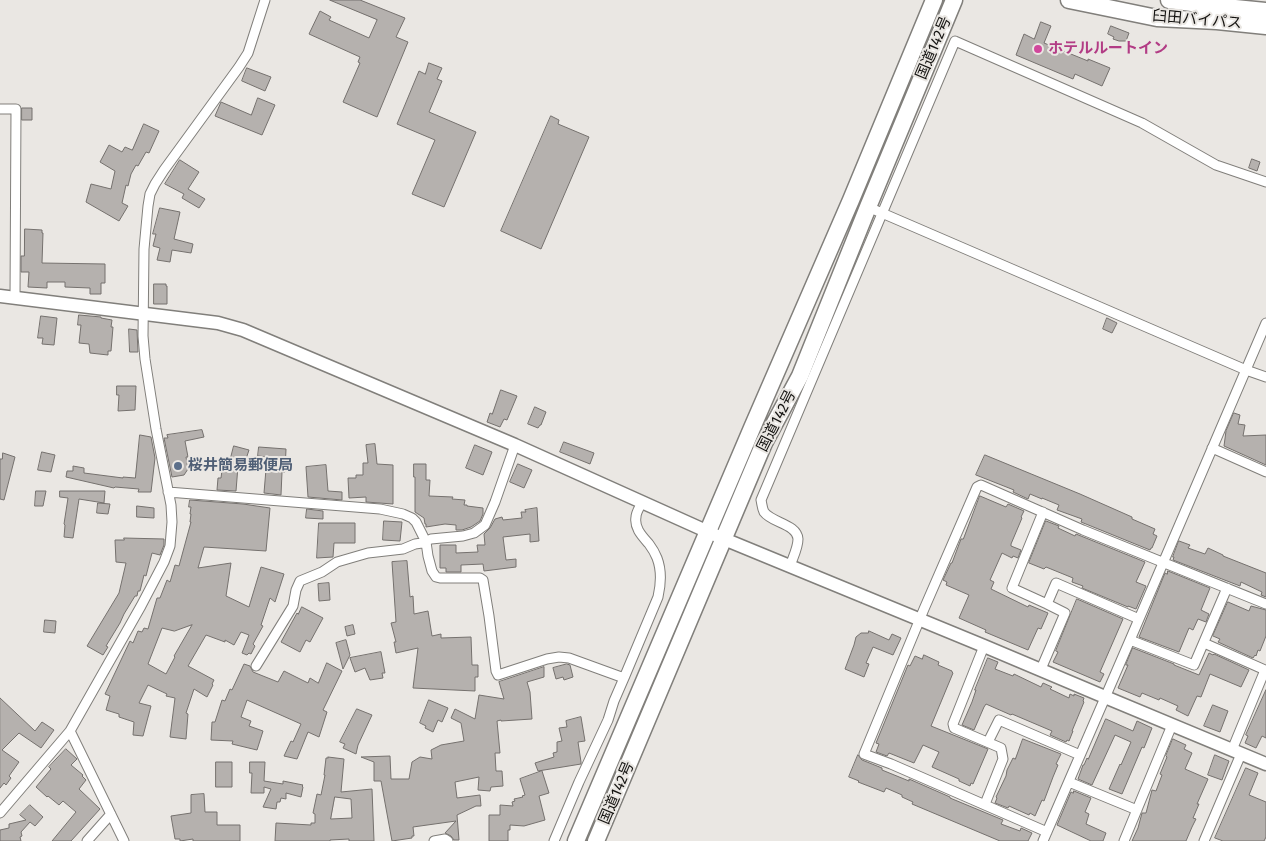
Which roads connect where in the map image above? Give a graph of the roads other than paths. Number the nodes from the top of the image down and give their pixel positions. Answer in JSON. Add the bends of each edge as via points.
{"nodes":[{"id":1,"x":265,"y":0,"type":"edge"},
{"id":2,"x":934,"y":0,"type":"edge"},
{"id":3,"x":954,"y":0,"type":"edge"},
{"id":4,"x":1069,"y":0,"type":"edge"},
{"id":5,"x":1170,"y":0,"type":"edge"},
{"id":6,"x":1266,"y":11,"type":"edge"},
{"id":7,"x":1266,"y":26,"type":"edge"},
{"id":8,"x":0,"y":109,"type":"edge"},
{"id":9,"x":1266,"y":182,"type":"edge"},
{"id":10,"x":875,"y":210,"type":"junction"},
{"id":11,"x":0,"y":296,"type":"edge"},
{"id":12,"x":15,"y":298,"type":"junction"},
{"id":13,"x":143,"y":314,"type":"junction"},
{"id":14,"x":1266,"y":323,"type":"edge"},
{"id":15,"x":1246,"y":370,"type":"junction"},
{"id":16,"x":1266,"y":377,"type":"edge"},
{"id":17,"x":515,"y":445,"type":"junction"},
{"id":18,"x":1212,"y":448,"type":"junction"},
{"id":19,"x":1266,"y":472,"type":"edge"},
{"id":20,"x":168,"y":492,"type":"junction"},
{"id":21,"x":642,"y":502,"type":"junction"},
{"id":22,"x":1043,"y":512,"type":"junction"},
{"id":23,"x":716,"y":535,"type":"junction"},
{"id":24,"x":426,"y":542,"type":"junction"},
{"id":25,"x":1163,"y":563,"type":"junction"},
{"id":26,"x":790,"y":566,"type":"junction"},
{"id":27,"x":1227,"y":588,"type":"junction"},
{"id":28,"x":1047,"y":604,"type":"junction"},
{"id":29,"x":1266,"y":604,"type":"edge"},
{"id":30,"x":920,"y":619,"type":"junction"},
{"id":31,"x":1139,"y":619,"type":"junction"},
{"id":32,"x":1130,"y":640,"type":"junction"},
{"id":33,"x":1204,"y":643,"type":"junction"},
{"id":34,"x":984,"y":646,"type":"junction"},
{"id":35,"x":256,"y":666,"type":"dead end"},
{"id":36,"x":1041,"y":669,"type":"junction"},
{"id":37,"x":624,"y":678,"type":"junction"},
{"id":38,"x":1105,"y":697,"type":"junction"},
{"id":39,"x":1172,"y":725,"type":"junction"},
{"id":40,"x":70,"y":731,"type":"junction"},
{"id":41,"x":988,"y":742,"type":"junction"},
{"id":42,"x":1236,"y":752,"type":"junction"},
{"id":43,"x":1080,"y":755,"type":"junction"},
{"id":44,"x":1266,"y":764,"type":"edge"},
{"id":45,"x":1069,"y":782,"type":"junction"},
{"id":46,"x":985,"y":804,"type":"junction"},
{"id":47,"x":1137,"y":810,"type":"junction"},
{"id":48,"x":0,"y":813,"type":"edge"},
{"id":49,"x":111,"y":814,"type":"junction"},
{"id":50,"x":1046,"y":832,"type":"junction"},
{"id":51,"x":87,"y":841,"type":"edge"},
{"id":52,"x":124,"y":841,"type":"edge"},
{"id":53,"x":434,"y":841,"type":"edge"},
{"id":54,"x":448,"y":841,"type":"edge"},
{"id":55,"x":554,"y":841,"type":"edge"},
{"id":56,"x":576,"y":841,"type":"edge"},
{"id":57,"x":596,"y":841,"type":"edge"},
{"id":58,"x":1043,"y":841,"type":"edge"},
{"id":59,"x":1124,"y":841,"type":"edge"},
{"id":60,"x":1204,"y":841,"type":"edge"}],
"edges":[{"from":1,"to":13,"type":"street","via":[[248,53],[150,194],[144,249]]},
{"from":2,"to":23,"type":"highway","name":"国道142号","via":[[852,200],[756,419]]},
{"from":3,"to":10,"type":"highway","name":"国道142号"},
{"from":4,"to":7,"type":"highway","name":"臼田バイパス","via":[[1157,18]]},
{"from":5,"to":6,"type":"highway","name":"臼田バイパス"},
{"from":8,"to":12,"type":"street","via":[[16,109]]},
{"from":9,"to":10,"type":"street","via":[[1216,165],[1142,123],[955,41]]},
{"from":10,"to":15,"type":"street"},
{"from":10,"to":23,"type":"highway","name":"国道142号","via":[[800,376]]},
{"from":10,"to":26,"type":"street","via":[[762,500],[765,514],[796,532],[797,548]]},
{"from":11,"to":12,"type":"street"},
{"from":12,"to":13,"type":"street"},
{"from":13,"to":17,"type":"street","via":[[218,323],[243,330]]},
{"from":13,"to":20,"type":"street","via":[[145,359]]},
{"from":14,"to":15,"type":"street"},
{"from":15,"to":16,"type":"street"},
{"from":15,"to":18,"type":"street"},
{"from":17,"to":21,"type":"street"},
{"from":17,"to":24,"type":"street","via":[[485,525],[474,533]]},
{"from":18,"to":19,"type":"street"},
{"from":18,"to":25,"type":"street"},
{"from":20,"to":24,"type":"street","via":[[380,509],[412,518]]},
{"from":20,"to":40,"type":"street","via":[[172,535],[164,562]]},
{"from":21,"to":23,"type":"street"},
{"from":21,"to":37,"type":"street","via":[[635,518],[636,526],[652,548],[661,579],[658,597]]},
{"from":22,"to":25,"type":"street"},
{"from":22,"to":28,"type":"street","via":[[1012,588]]},
{"from":22,"to":30,"type":"street","via":[[981,485],[977,487]]},
{"from":23,"to":26,"type":"street"},
{"from":23,"to":56,"type":"highway","name":"国道142号"},
{"from":23,"to":57,"type":"highway","name":"国道142号"},
{"from":24,"to":35,"type":"street","via":[[348,558],[300,581],[293,606]]},
{"from":24,"to":37,"type":"street","via":[[436,577],[483,580],[498,675],[559,657]]},
{"from":25,"to":27,"type":"street"},
{"from":25,"to":31,"type":"street"},
{"from":26,"to":30,"type":"street"},
{"from":27,"to":29,"type":"street"},
{"from":27,"to":33,"type":"street"},
{"from":28,"to":31,"type":"street","via":[[1056,583]]},
{"from":28,"to":36,"type":"street","via":[[1064,613]]},
{"from":30,"to":34,"type":"street"},
{"from":30,"to":46,"type":"street","via":[[864,754]]},
{"from":31,"to":32,"type":"street"},
{"from":32,"to":33,"type":"street","via":[[1194,665]]},
{"from":32,"to":38,"type":"street"},
{"from":33,"to":42,"type":"street","via":[[1265,670]]},
{"from":34,"to":36,"type":"street"},
{"from":34,"to":41,"type":"street","via":[[953,724],[954,728]]},
{"from":36,"to":38,"type":"street"},
{"from":37,"to":55,"type":"street"},
{"from":38,"to":39,"type":"street"},
{"from":38,"to":43,"type":"street"},
{"from":39,"to":42,"type":"street"},
{"from":39,"to":47,"type":"street"},
{"from":40,"to":48,"type":"street"},
{"from":40,"to":49,"type":"street"},
{"from":41,"to":43,"type":"street","via":[[999,720]]},
{"from":41,"to":46,"type":"street","via":[[1001,748],[1003,759]]},
{"from":42,"to":44,"type":"street"},
{"from":42,"to":60,"type":"street"},
{"from":43,"to":45,"type":"street"},
{"from":45,"to":47,"type":"street"},
{"from":45,"to":50,"type":"street"},
{"from":46,"to":50,"type":"street"},
{"from":47,"to":59,"type":"street"},
{"from":49,"to":51,"type":"street"},
{"from":49,"to":52,"type":"street"},
{"from":50,"to":58,"type":"street"},
{"from":53,"to":54,"type":"street"}]}
